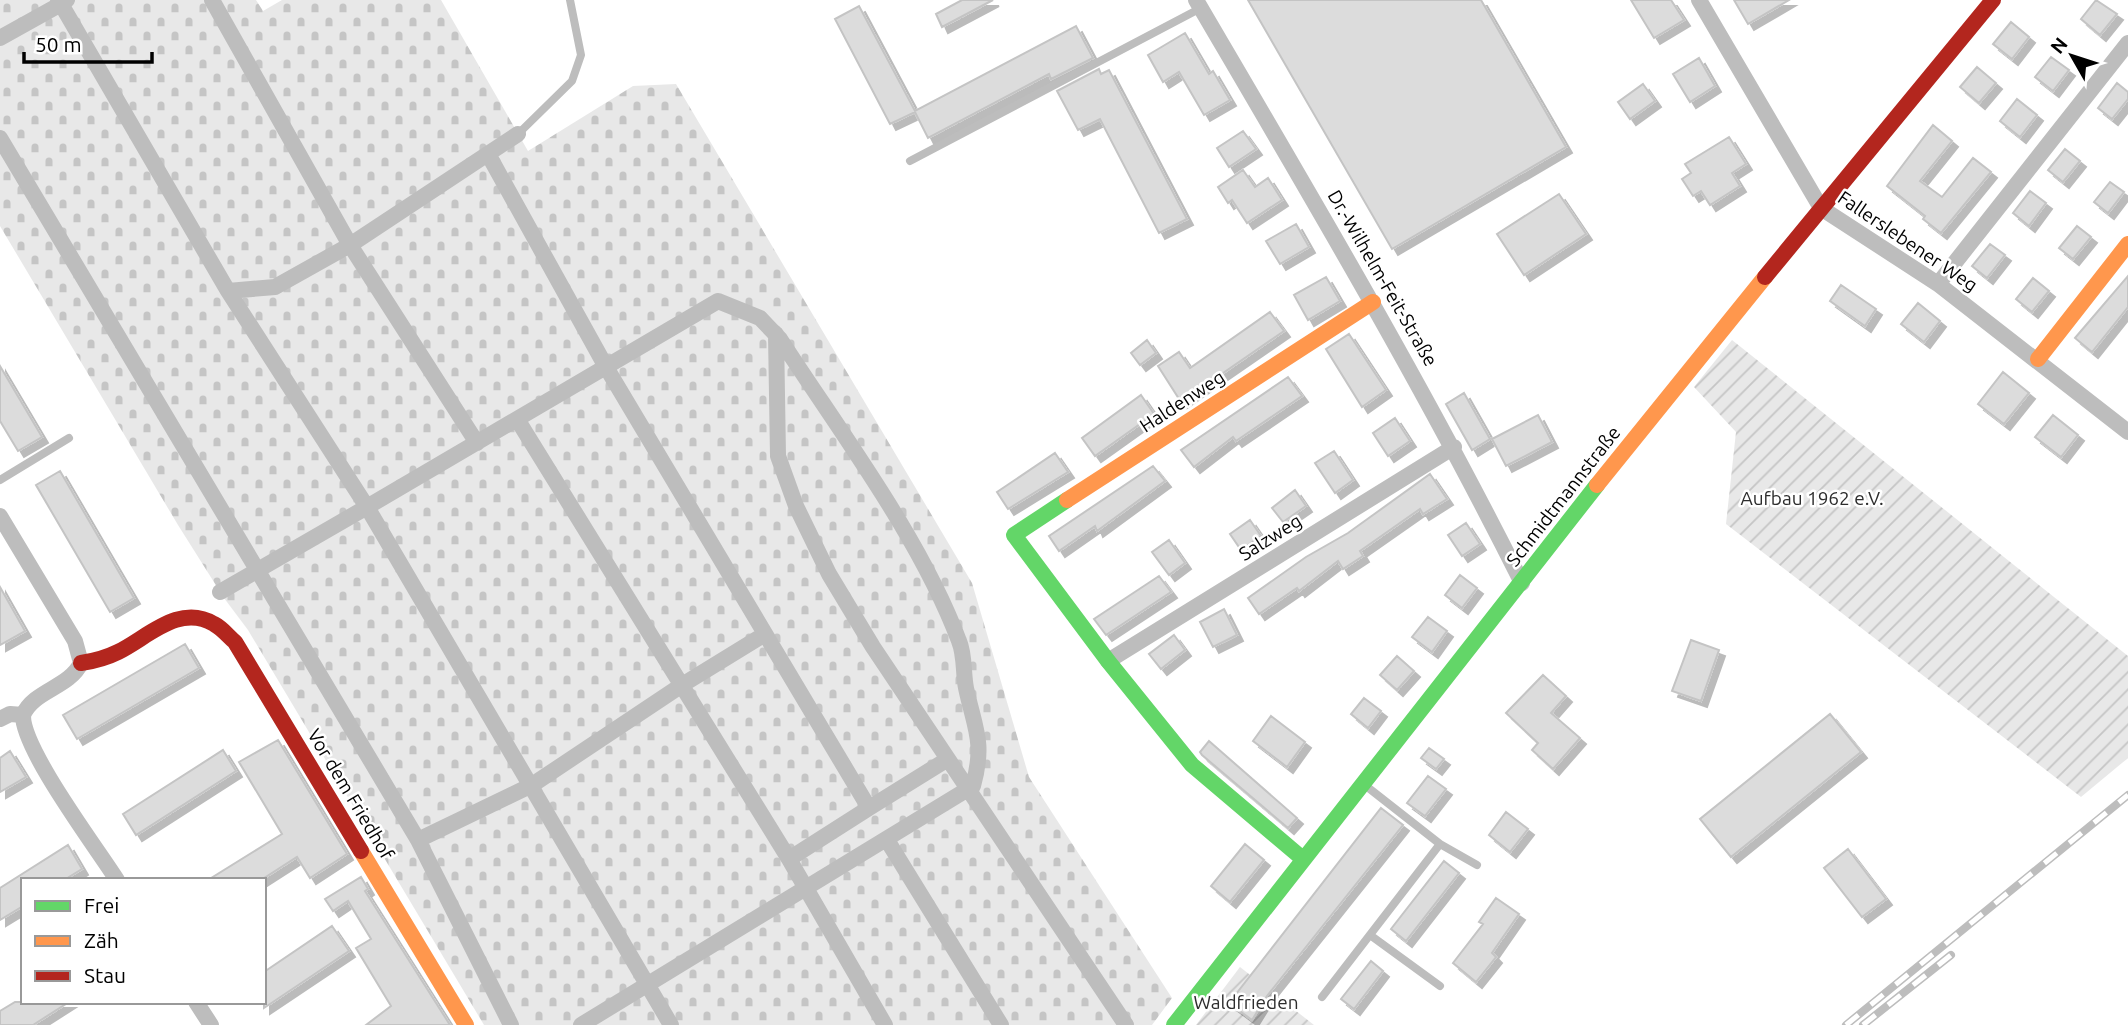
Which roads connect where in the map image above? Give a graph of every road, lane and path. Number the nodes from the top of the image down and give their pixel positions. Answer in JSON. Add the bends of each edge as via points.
{"nodes":[{"id":1,"x":212,"y":0,"type":"edge"},
{"id":2,"x":570,"y":0,"type":"edge"},
{"id":3,"x":1699,"y":0,"type":"edge"},
{"id":4,"x":1993,"y":0,"type":"edge"},
{"id":5,"x":62,"y":1,"type":"edge"},
{"id":6,"x":1199,"y":4,"type":"edge"},
{"id":7,"x":0,"y":38,"type":"edge"},
{"id":8,"x":2128,"y":43,"type":"edge"},
{"id":9,"x":518,"y":134,"type":"joint"},
{"id":10,"x":0,"y":138,"type":"edge"},
{"id":11,"x":488,"y":154,"type":"junction"},
{"id":12,"x":910,"y":161,"type":"dead end"},
{"id":13,"x":1821,"y":208,"type":"junction"},
{"id":14,"x":2128,"y":244,"type":"edge"},
{"id":15,"x":350,"y":245,"type":"junction"},
{"id":16,"x":1938,"y":284,"type":"junction"},
{"id":17,"x":228,"y":291,"type":"junction"},
{"id":18,"x":1373,"y":302,"type":"junction"},
{"id":19,"x":776,"y":334,"type":"junction"},
{"id":20,"x":2038,"y":359,"type":"junction"},
{"id":21,"x":606,"y":367,"type":"junction"},
{"id":22,"x":517,"y":419,"type":"junction"},
{"id":23,"x":2128,"y":432,"type":"edge"},
{"id":24,"x":69,"y":438,"type":"dead end"},
{"id":25,"x":477,"y":443,"type":"junction"},
{"id":26,"x":1454,"y":447,"type":"junction"},
{"id":27,"x":0,"y":480,"type":"edge"},
{"id":28,"x":367,"y":507,"type":"junction"},
{"id":29,"x":0,"y":516,"type":"edge"},
{"id":30,"x":256,"y":571,"type":"junction"},
{"id":31,"x":1522,"y":583,"type":"junction"},
{"id":32,"x":220,"y":592,"type":"dead end"},
{"id":33,"x":765,"y":634,"type":"junction"},
{"id":34,"x":1108,"y":662,"type":"junction"},
{"id":35,"x":81,"y":663,"type":"junction"},
{"id":36,"x":682,"y":685,"type":"junction"},
{"id":37,"x":23,"y":716,"type":"junction"},
{"id":38,"x":0,"y":719,"type":"edge"},
{"id":39,"x":948,"y":759,"type":"junction"},
{"id":40,"x":1363,"y":784,"type":"junction"},
{"id":41,"x":532,"y":785,"type":"junction"},
{"id":42,"x":968,"y":790,"type":"junction"},
{"id":43,"x":869,"y":808,"type":"junction"},
{"id":44,"x":418,"y":840,"type":"junction"},
{"id":45,"x":887,"y":840,"type":"junction"},
{"id":46,"x":1440,"y":844,"type":"junction"},
{"id":47,"x":789,"y":859,"type":"junction"},
{"id":48,"x":1303,"y":859,"type":"junction"},
{"id":49,"x":1477,"y":866,"type":"dead end"},
{"id":50,"x":116,"y":878,"type":"edge"},
{"id":51,"x":805,"y":889,"type":"junction"},
{"id":52,"x":1370,"y":935,"type":"junction"},
{"id":53,"x":647,"y":985,"type":"junction"},
{"id":54,"x":1440,"y":986,"type":"dead end"},
{"id":55,"x":1322,"y":998,"type":"dead end"},
{"id":56,"x":197,"y":1004,"type":"edge"},
{"id":57,"x":211,"y":1025,"type":"edge"},
{"id":58,"x":466,"y":1025,"type":"edge"},
{"id":59,"x":511,"y":1025,"type":"edge"},
{"id":60,"x":581,"y":1025,"type":"edge"},
{"id":61,"x":671,"y":1025,"type":"edge"},
{"id":62,"x":885,"y":1025,"type":"edge"},
{"id":63,"x":1001,"y":1025,"type":"edge"},
{"id":64,"x":1126,"y":1025,"type":"edge"},
{"id":65,"x":1174,"y":1025,"type":"edge"}],
"edges":[{"from":1,"to":15,"type":"street"},
{"from":2,"to":9,"type":"lane","via":[[581,55],[572,80]]},
{"from":3,"to":13,"type":"street","name":"Fallerslebener Weg"},
{"from":4,"to":13,"type":"street","name":"Schmidtmannstraße"},
{"from":5,"to":7,"type":"street"},
{"from":5,"to":17,"type":"street"},
{"from":6,"to":12,"type":"lane"},
{"from":6,"to":18,"type":"street","name":"Dr.-Wilhelm-Feit-Straße"},
{"from":8,"to":16,"type":"street"},
{"from":9,"to":11,"type":"street"},
{"from":10,"to":30,"type":"street"},
{"from":11,"to":15,"type":"street"},
{"from":11,"to":21,"type":"street"},
{"from":13,"to":16,"type":"street","name":"Fallerslebener Weg"},
{"from":13,"to":31,"type":"street","name":"Schmidtmannstraße"},
{"from":14,"to":20,"type":"street"},
{"from":15,"to":17,"type":"street","via":[[275,287]]},
{"from":15,"to":25,"type":"street"},
{"from":16,"to":20,"type":"street","name":"Fallerslebener Weg"},
{"from":17,"to":28,"type":"street"},
{"from":18,"to":26,"type":"street","name":"Dr.-Wilhelm-Feit-Straße"},
{"from":18,"to":34,"type":"street","name":"Haldenweg","via":[[1014,535]]},
{"from":19,"to":21,"type":"street","via":[[760,318],[718,301]]},
{"from":19,"to":39,"type":"street","via":[[778,456],[796,506],[829,574]]},
{"from":19,"to":42,"type":"street","via":[[921,558],[960,643],[980,739],[980,761]]},
{"from":20,"to":23,"type":"street","name":"Fallerslebener Weg"},
{"from":21,"to":22,"type":"street"},
{"from":21,"to":33,"type":"street"},
{"from":22,"to":25,"type":"street"},
{"from":22,"to":36,"type":"street"},
{"from":24,"to":27,"type":"lane"},
{"from":25,"to":28,"type":"street"},
{"from":26,"to":31,"type":"street","name":"Dr.-Wilhelm-Feit-Straße"},
{"from":26,"to":34,"type":"street","name":"Salzweg"},
{"from":28,"to":30,"type":"street"},
{"from":28,"to":41,"type":"street"},
{"from":29,"to":35,"type":"street","via":[[75,641]]},
{"from":30,"to":32,"type":"street"},
{"from":30,"to":44,"type":"street"},
{"from":31,"to":40,"type":"street","name":"Schmidtmannstraße"},
{"from":33,"to":36,"type":"street"},
{"from":33,"to":43,"type":"street"},
{"from":34,"to":48,"type":"street","via":[[1192,765]]},
{"from":35,"to":37,"type":"street","via":[[70,678],[33,700]]},
{"from":35,"to":58,"type":"street","name":"Vor dem Friedhof","via":[[101,660],[177,618],[190,616],[215,623],[235,642]]},
{"from":36,"to":41,"type":"street"},
{"from":36,"to":47,"type":"street"},
{"from":37,"to":38,"type":"street","via":[[10,714]]},
{"from":37,"to":50,"type":"street","via":[[25,733],[46,771]]},
{"from":39,"to":42,"type":"street"},
{"from":39,"to":43,"type":"street"},
{"from":40,"to":46,"type":"lane"},
{"from":40,"to":48,"type":"street","name":"Schmidtmannstraße"},
{"from":41,"to":44,"type":"street"},
{"from":41,"to":53,"type":"street"},
{"from":42,"to":45,"type":"street"},
{"from":42,"to":64,"type":"street"},
{"from":43,"to":47,"type":"street"},
{"from":44,"to":59,"type":"street"},
{"from":45,"to":51,"type":"street"},
{"from":45,"to":63,"type":"street"},
{"from":46,"to":49,"type":"lane"},
{"from":46,"to":52,"type":"lane"},
{"from":47,"to":51,"type":"street"},
{"from":48,"to":65,"type":"street","name":"Schmidtmannstraße"},
{"from":51,"to":53,"type":"street"},
{"from":51,"to":62,"type":"street"},
{"from":52,"to":54,"type":"lane"},
{"from":52,"to":55,"type":"lane"},
{"from":53,"to":60,"type":"street"},
{"from":53,"to":61,"type":"street"},
{"from":56,"to":57,"type":"street"}]}
